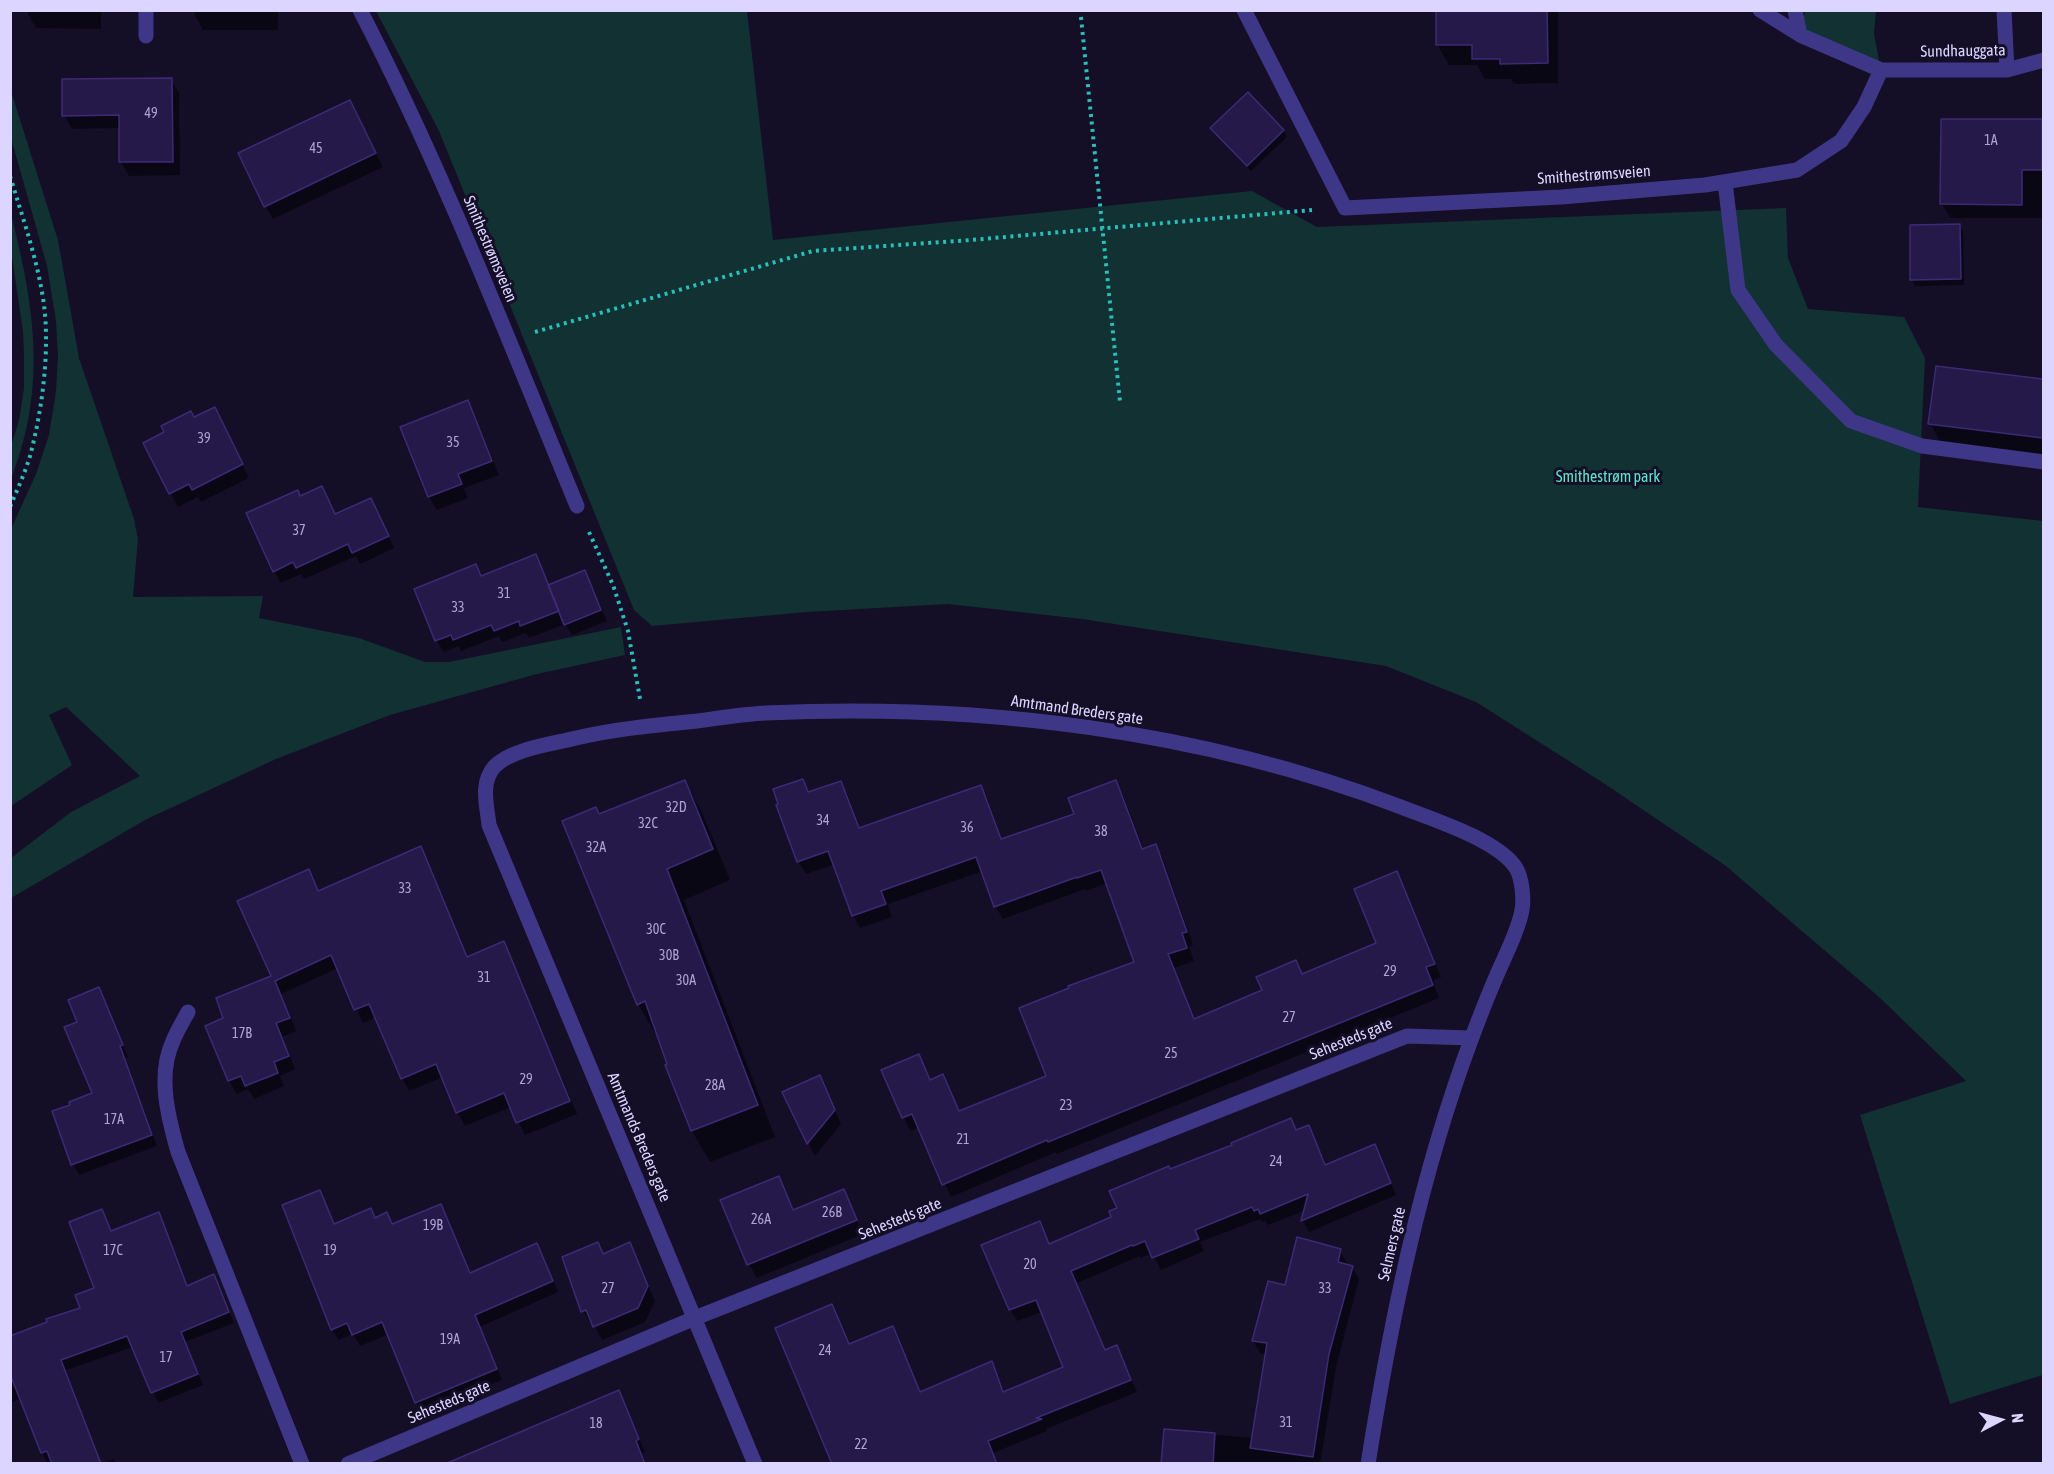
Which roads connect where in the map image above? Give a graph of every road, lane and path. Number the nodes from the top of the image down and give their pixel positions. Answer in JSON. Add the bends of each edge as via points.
{"nodes":[{"id":1,"x":146,"y":10,"type":"edge"},
{"id":2,"x":360,"y":10,"type":"edge"},
{"id":3,"x":1244,"y":10,"type":"edge"},
{"id":4,"x":1760,"y":10,"type":"edge"},
{"id":5,"x":1795,"y":10,"type":"edge"},
{"id":6,"x":2004,"y":10,"type":"edge"},
{"id":7,"x":1080,"y":17,"type":"dead end"},
{"id":8,"x":1800,"y":35,"type":"junction"},
{"id":9,"x":146,"y":36,"type":"dead end"},
{"id":10,"x":2043,"y":60,"type":"edge"},
{"id":11,"x":1881,"y":70,"type":"junction"},
{"id":12,"x":2007,"y":70,"type":"junction"},
{"id":13,"x":10,"y":176,"type":"edge"},
{"id":14,"x":1725,"y":182,"type":"junction"},
{"id":15,"x":1344,"y":208,"type":"junction"},
{"id":16,"x":1101,"y":229,"type":"junction"},
{"id":17,"x":508,"y":340,"type":"junction"},
{"id":18,"x":1120,"y":402,"type":"dead end"},
{"id":19,"x":2043,"y":462,"type":"edge"},
{"id":20,"x":577,"y":506,"type":"joint"},
{"id":21,"x":10,"y":507,"type":"edge"},
{"id":22,"x":640,"y":697,"type":"dead end"},
{"id":23,"x":489,"y":825,"type":"joint"},
{"id":24,"x":188,"y":1012,"type":"dead end"},
{"id":25,"x":1471,"y":1038,"type":"junction"},
{"id":26,"x":695,"y":1318,"type":"junction"},
{"id":27,"x":302,"y":1464,"type":"edge"},
{"id":28,"x":348,"y":1464,"type":"edge"},
{"id":29,"x":755,"y":1464,"type":"edge"},
{"id":30,"x":1368,"y":1464,"type":"edge"}],
"edges":[{"from":1,"to":9,"type":"street"},
{"from":2,"to":17,"type":"street","name":"Smithestrømsveien","via":[[455,212]]},
{"from":3,"to":15,"type":"street"},
{"from":4,"to":8,"type":"street"},
{"from":5,"to":8,"type":"street"},
{"from":6,"to":12,"type":"street"},
{"from":7,"to":16,"type":"path"},
{"from":8,"to":11,"type":"street"},
{"from":10,"to":12,"type":"street","name":"Sundhauggata"},
{"from":11,"to":12,"type":"street","name":"Sundhauggata"},
{"from":11,"to":14,"type":"street","name":"Smithestrømsveien","via":[[1841,141],[1797,170]]},
{"from":13,"to":21,"type":"path","via":[[38,274],[44,307],[45,353],[41,405],[30,458]]},
{"from":14,"to":15,"type":"street","name":"Smithestrømsveien"},
{"from":14,"to":19,"type":"street","via":[[1738,290],[1776,345],[1851,421],[1922,446]]},
{"from":15,"to":16,"type":"path"},
{"from":16,"to":17,"type":"path","via":[[813,251]]},
{"from":16,"to":18,"type":"path"},
{"from":17,"to":20,"type":"street","name":"Smithestrømsveien"},
{"from":20,"to":22,"type":"path","via":[[614,585],[628,631]]},
{"from":23,"to":25,"type":"street","name":"Amtmand Breders gate","via":[[485,783],[501,760],[520,752],[596,734],[763,713],[876,712],[1015,718],[1198,747],[1286,768],[1368,794],[1457,828],[1502,852],[1518,870],[1523,906],[1516,932]]},
{"from":23,"to":26,"type":"street","name":"Amtmands Breders gate"},
{"from":24,"to":27,"type":"street","via":[[172,1043],[164,1080],[168,1117],[178,1152]]},
{"from":25,"to":26,"type":"street","name":"Sehesteds gate","via":[[1407,1036]]},
{"from":25,"to":30,"type":"street","name":"Selmers gate","via":[[1417,1211],[1384,1360]]},
{"from":26,"to":28,"type":"street","name":"Sehesteds gate"},
{"from":26,"to":29,"type":"street","name":"Amtmands Breders gate"}]}
